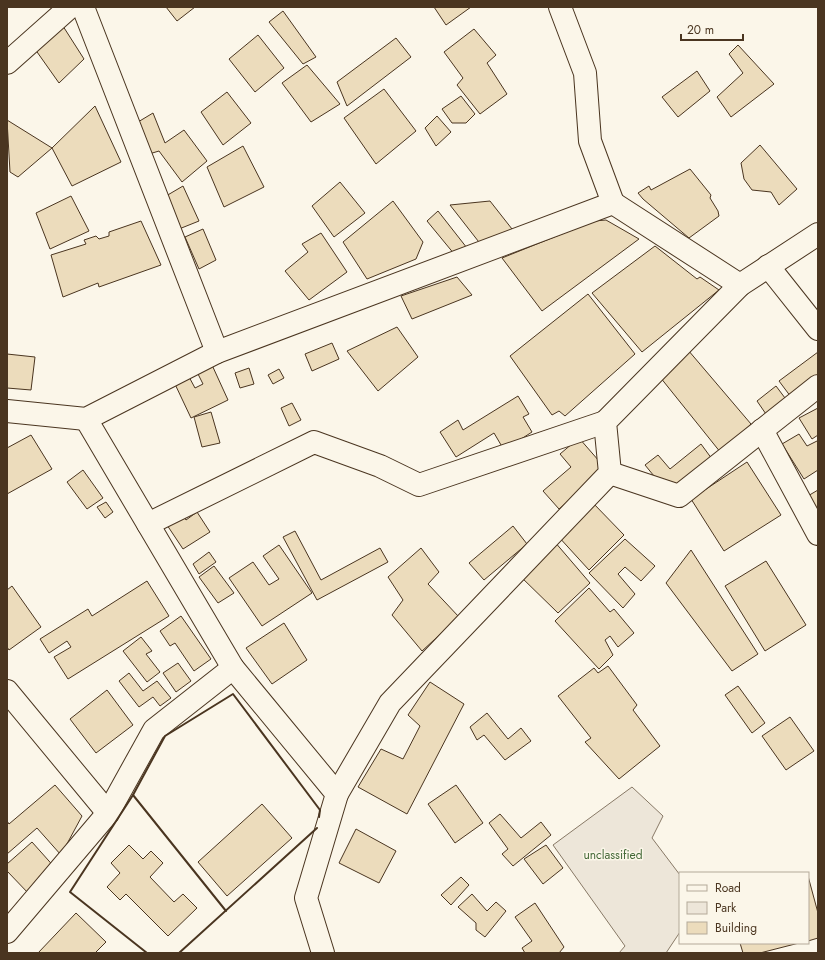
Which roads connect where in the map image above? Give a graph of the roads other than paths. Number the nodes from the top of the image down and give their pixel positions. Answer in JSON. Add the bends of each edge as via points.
{"nodes":[{"id":1,"x":70,"y":7,"type":"edge"},
{"id":2,"x":83,"y":7,"type":"edge"},
{"id":3,"x":560,"y":7,"type":"edge"},
{"id":4,"x":7,"y":62,"type":"edge"},
{"id":5,"x":613,"y":203,"type":"junction"},
{"id":6,"x":818,"y":234,"type":"edge"},
{"id":7,"x":768,"y":266,"type":"junction"},
{"id":8,"x":740,"y":285,"type":"junction"},
{"id":9,"x":818,"y":330,"type":"edge"},
{"id":10,"x":217,"y":352,"type":"junction"},
{"id":11,"x":818,"y":386,"type":"edge"},
{"id":12,"x":7,"y":412,"type":"edge"},
{"id":13,"x":86,"y":419,"type":"junction"},
{"id":14,"x":605,"y":422,"type":"junction"},
{"id":15,"x":762,"y":430,"type":"junction"},
{"id":16,"x":610,"y":473,"type":"junction"},
{"id":17,"x":148,"y":524,"type":"junction"},
{"id":18,"x":818,"y":534,"type":"edge"},
{"id":19,"x":233,"y":668,"type":"junction"},
{"id":20,"x":7,"y":691,"type":"edge"},
{"id":21,"x":336,"y":794,"type":"junction"},
{"id":22,"x":108,"y":813,"type":"junction"},
{"id":23,"x":7,"y":932,"type":"edge"},
{"id":24,"x":322,"y":953,"type":"edge"}],
"edges":[{"from":1,"to":4,"type":"street"},
{"from":2,"to":10,"type":"street"},
{"from":3,"to":5,"type":"street","via":[[585,73],[590,141]]},
{"from":5,"to":8,"type":"street"},
{"from":5,"to":10,"type":"street"},
{"from":6,"to":7,"type":"street"},
{"from":7,"to":8,"type":"street"},
{"from":7,"to":9,"type":"street"},
{"from":8,"to":14,"type":"street"},
{"from":10,"to":13,"type":"street"},
{"from":11,"to":15,"type":"street"},
{"from":12,"to":13,"type":"street"},
{"from":13,"to":17,"type":"street"},
{"from":14,"to":16,"type":"street"},
{"from":14,"to":17,"type":"street","via":[[419,485],[380,466],[314,442]]},
{"from":15,"to":16,"type":"street","via":[[679,496]]},
{"from":15,"to":18,"type":"street"},
{"from":16,"to":21,"type":"street","via":[[390,703]]},
{"from":17,"to":19,"type":"street"},
{"from":19,"to":21,"type":"street"},
{"from":19,"to":22,"type":"street","via":[[154,730]]},
{"from":20,"to":22,"type":"street"},
{"from":21,"to":24,"type":"street","via":[[306,898]]},
{"from":22,"to":23,"type":"street"}]}
